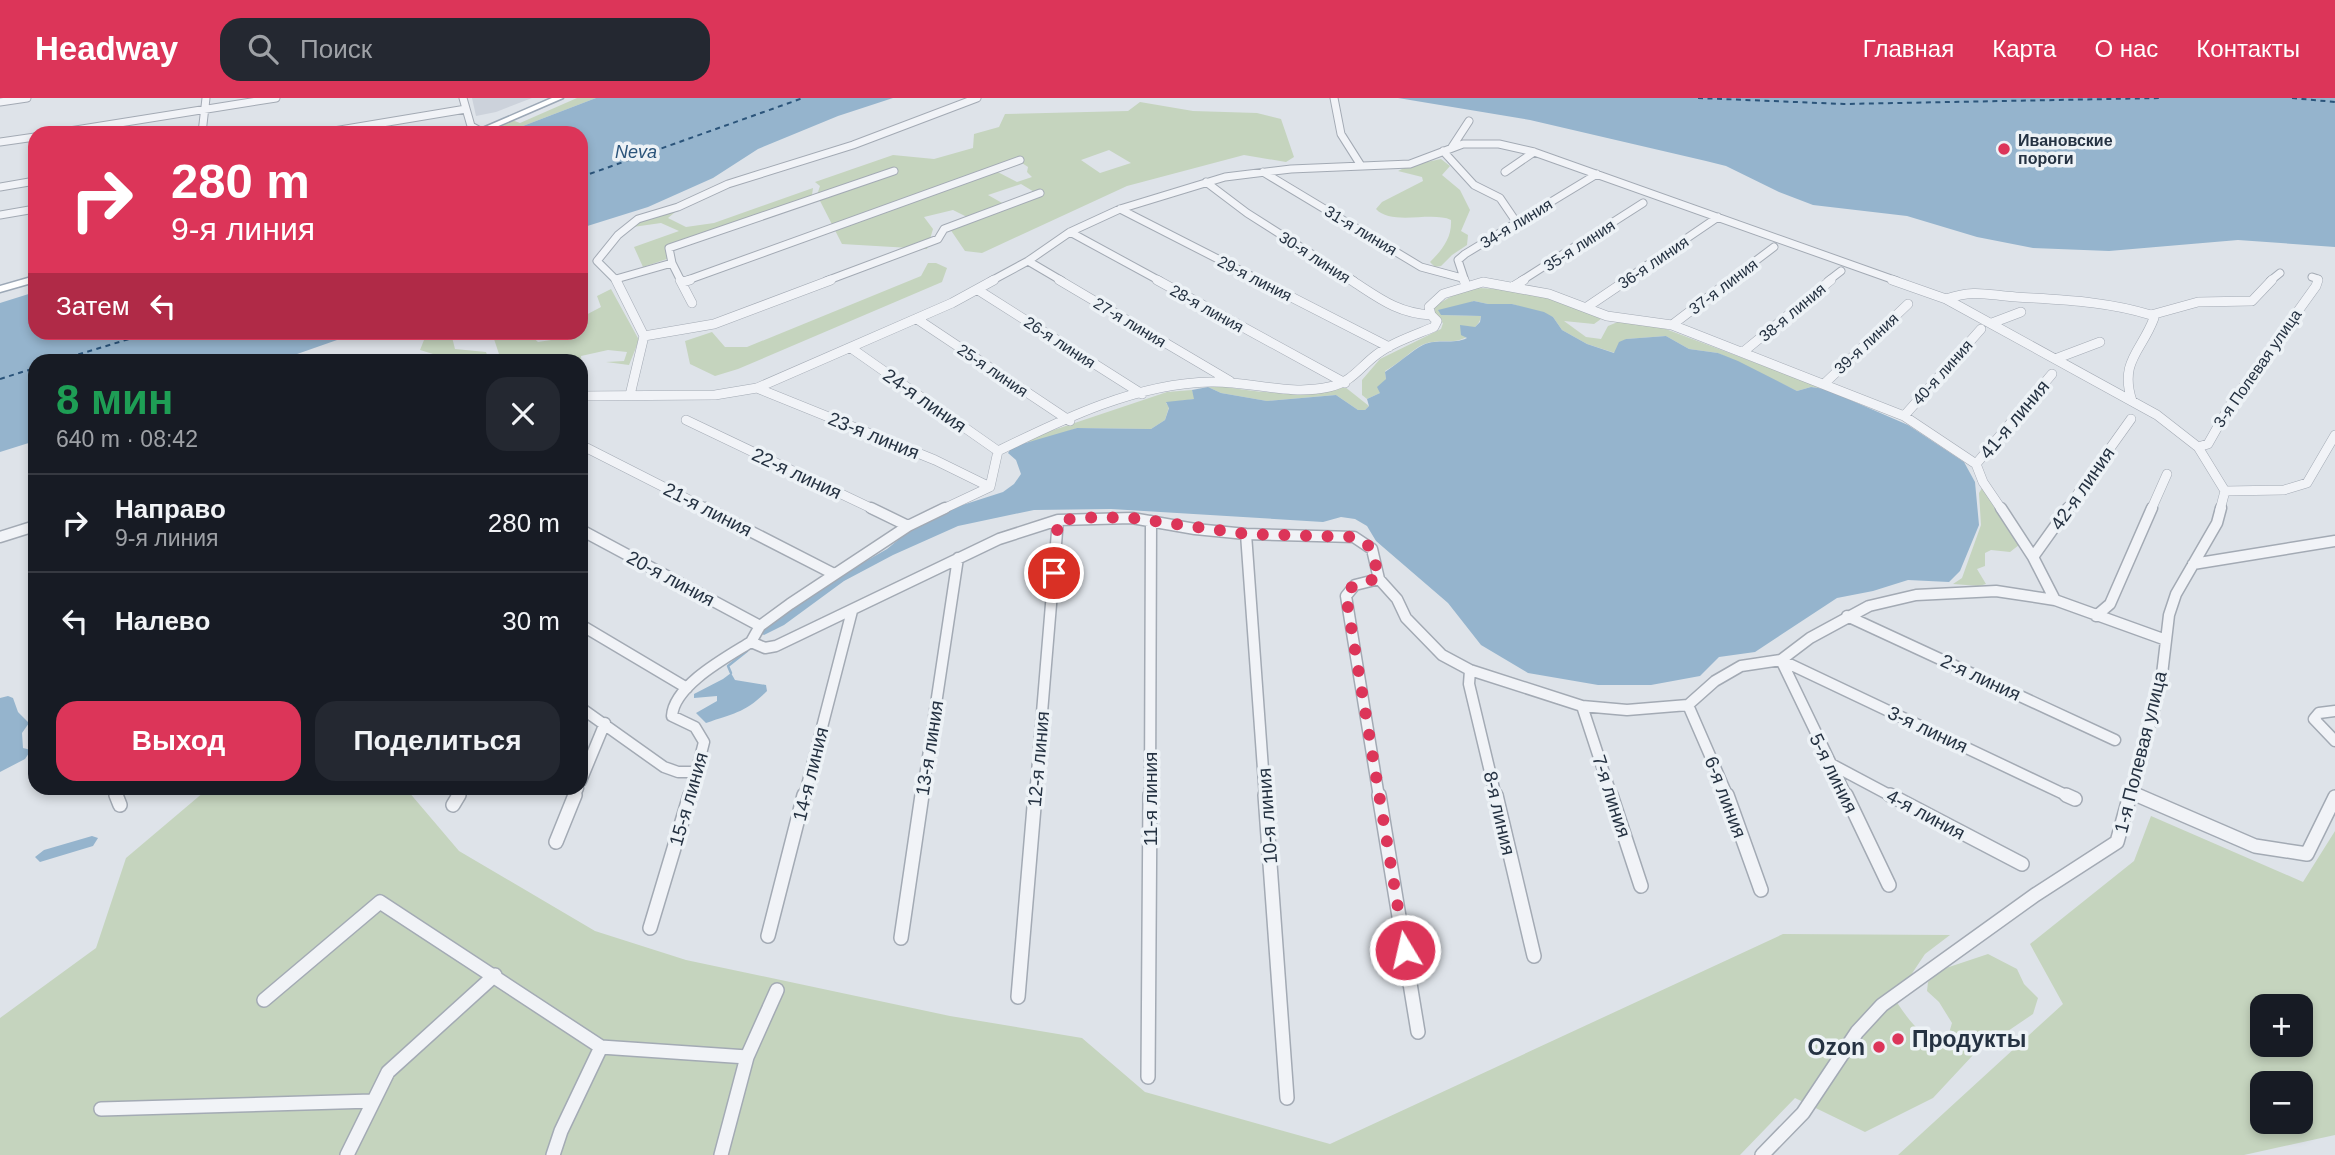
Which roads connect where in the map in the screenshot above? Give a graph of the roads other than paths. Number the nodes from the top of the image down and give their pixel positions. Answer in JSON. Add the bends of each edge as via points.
{"nodes":[{"id":1,"x":27,"y":98,"type":"edge"},
{"id":2,"x":206,"y":98,"type":"edge"},
{"id":3,"x":276,"y":98,"type":"edge"},
{"id":4,"x":463,"y":98,"type":"edge"},
{"id":5,"x":559,"y":98,"type":"edge"},
{"id":6,"x":977,"y":98,"type":"edge"},
{"id":7,"x":1334,"y":98,"type":"edge"},
{"id":8,"x":0,"y":102,"type":"edge"},
{"id":9,"x":204,"y":109,"type":"junction"},
{"id":10,"x":466,"y":109,"type":"junction"},
{"id":11,"x":1469,"y":121,"type":"dead end"},
{"id":12,"x":100,"y":126,"type":"edge"},
{"id":13,"x":203,"y":126,"type":"edge"},
{"id":14,"x":364,"y":126,"type":"edge"},
{"id":15,"x":472,"y":126,"type":"edge"},
{"id":16,"x":491,"y":126,"type":"edge"},
{"id":17,"x":28,"y":138,"type":"edge"},
{"id":18,"x":0,"y":142,"type":"edge"},
{"id":19,"x":1452,"y":146,"type":"junction"},
{"id":20,"x":1443,"y":151,"type":"junction"},
{"id":21,"x":1534,"y":152,"type":"junction"},
{"id":22,"x":1020,"y":160,"type":"dead end"},
{"id":23,"x":1360,"y":164,"type":"junction"},
{"id":24,"x":894,"y":171,"type":"dead end"},
{"id":25,"x":1263,"y":172,"type":"junction"},
{"id":26,"x":1505,"y":172,"type":"dead end"},
{"id":27,"x":1597,"y":173,"type":"junction"},
{"id":28,"x":28,"y":182,"type":"edge"},
{"id":29,"x":1206,"y":182,"type":"junction"},
{"id":30,"x":0,"y":187,"type":"edge"},
{"id":31,"x":1040,"y":193,"type":"dead end"},
{"id":32,"x":1643,"y":203,"type":"dead end"},
{"id":33,"x":1120,"y":209,"type":"junction"},
{"id":34,"x":28,"y":210,"type":"edge"},
{"id":35,"x":0,"y":215,"type":"edge"},
{"id":36,"x":1718,"y":217,"type":"junction"},
{"id":37,"x":1517,"y":223,"type":"junction"},
{"id":38,"x":1070,"y":232,"type":"junction"},
{"id":39,"x":1774,"y":247,"type":"dead end"},
{"id":40,"x":1028,"y":261,"type":"junction"},
{"id":41,"x":672,"y":262,"type":"junction"},
{"id":42,"x":1841,"y":271,"type":"dead end"},
{"id":43,"x":2280,"y":272,"type":"dead end"},
{"id":44,"x":616,"y":279,"type":"junction"},
{"id":45,"x":28,"y":281,"type":"edge"},
{"id":46,"x":2314,"y":281,"type":"dead end"},
{"id":47,"x":683,"y":282,"type":"junction"},
{"id":48,"x":1464,"y":282,"type":"junction"},
{"id":49,"x":1514,"y":286,"type":"junction"},
{"id":50,"x":0,"y":289,"type":"edge"},
{"id":51,"x":978,"y":290,"type":"junction"},
{"id":52,"x":1946,"y":299,"type":"junction"},
{"id":53,"x":692,"y":303,"type":"dead end"},
{"id":54,"x":1908,"y":304,"type":"dead end"},
{"id":55,"x":1587,"y":307,"type":"junction"},
{"id":56,"x":2021,"y":312,"type":"dead end"},
{"id":57,"x":1431,"y":315,"type":"junction"},
{"id":58,"x":2151,"y":315,"type":"junction"},
{"id":59,"x":917,"y":319,"type":"junction"},
{"id":60,"x":1992,"y":323,"type":"junction"},
{"id":61,"x":1672,"y":326,"type":"junction"},
{"id":62,"x":1981,"y":329,"type":"dead end"},
{"id":63,"x":644,"y":336,"type":"junction"},
{"id":64,"x":2101,"y":342,"type":"dead end"},
{"id":65,"x":1389,"y":347,"type":"junction"},
{"id":66,"x":851,"y":348,"type":"junction"},
{"id":67,"x":1743,"y":352,"type":"junction"},
{"id":68,"x":2055,"y":359,"type":"junction"},
{"id":69,"x":2052,"y":374,"type":"dead end"},
{"id":70,"x":1232,"y":383,"type":"junction"},
{"id":71,"x":1345,"y":383,"type":"junction"},
{"id":72,"x":1825,"y":383,"type":"junction"},
{"id":73,"x":757,"y":388,"type":"junction"},
{"id":74,"x":1142,"y":394,"type":"junction"},
{"id":75,"x":630,"y":395,"type":"junction"},
{"id":76,"x":588,"y":396,"type":"edge"},
{"id":77,"x":2132,"y":401,"type":"junction"},
{"id":78,"x":1903,"y":416,"type":"junction"},
{"id":79,"x":2131,"y":419,"type":"dead end"},
{"id":80,"x":686,"y":420,"type":"dead end"},
{"id":81,"x":1070,"y":421,"type":"junction"},
{"id":82,"x":2335,"y":435,"type":"edge"},
{"id":83,"x":2199,"y":447,"type":"junction"},
{"id":84,"x":588,"y":449,"type":"edge"},
{"id":85,"x":998,"y":451,"type":"junction"},
{"id":86,"x":1976,"y":464,"type":"junction"},
{"id":87,"x":2167,"y":474,"type":"dead end"},
{"id":88,"x":990,"y":487,"type":"junction"},
{"id":89,"x":2225,"y":491,"type":"junction"},
{"id":90,"x":1058,"y":520,"type":"junction"},
{"id":91,"x":1151,"y":521,"type":"junction"},
{"id":92,"x":908,"y":526,"type":"junction"},
{"id":93,"x":28,"y":528,"type":"edge"},
{"id":94,"x":588,"y":534,"type":"edge"},
{"id":95,"x":1246,"y":534,"type":"junction"},
{"id":96,"x":0,"y":537,"type":"edge"},
{"id":97,"x":2335,"y":541,"type":"edge"},
{"id":98,"x":2034,"y":557,"type":"junction"},
{"id":99,"x":958,"y":558,"type":"junction"},
{"id":100,"x":2193,"y":564,"type":"junction"},
{"id":101,"x":834,"y":574,"type":"junction"},
{"id":102,"x":1379,"y":579,"type":"junction"},
{"id":103,"x":2055,"y":600,"type":"junction"},
{"id":104,"x":852,"y":611,"type":"junction"},
{"id":105,"x":1847,"y":616,"type":"junction"},
{"id":106,"x":2096,"y":616,"type":"junction"},
{"id":107,"x":760,"y":626,"type":"junction"},
{"id":108,"x":588,"y":629,"type":"edge"},
{"id":109,"x":2166,"y":640,"type":"junction"},
{"id":110,"x":751,"y":642,"type":"junction"},
{"id":111,"x":1781,"y":660,"type":"junction"},
{"id":112,"x":1470,"y":670,"type":"junction"},
{"id":113,"x":687,"y":688,"type":"junction"},
{"id":114,"x":1688,"y":705,"type":"junction"},
{"id":115,"x":1582,"y":706,"type":"junction"},
{"id":116,"x":2335,"y":711,"type":"edge"},
{"id":117,"x":588,"y":712,"type":"edge"},
{"id":118,"x":605,"y":723,"type":"junction"},
{"id":119,"x":2115,"y":740,"type":"dead end"},
{"id":120,"x":2335,"y":741,"type":"edge"},
{"id":121,"x":588,"y":764,"type":"edge"},
{"id":122,"x":1831,"y":764,"type":"junction"},
{"id":123,"x":696,"y":772,"type":"junction"},
{"id":124,"x":2132,"y":793,"type":"junction"},
{"id":125,"x":116,"y":795,"type":"edge"},
{"id":126,"x":459,"y":795,"type":"edge"},
{"id":127,"x":575,"y":795,"type":"edge"},
{"id":128,"x":2335,"y":797,"type":"edge"},
{"id":129,"x":2075,"y":799,"type":"dead end"},
{"id":130,"x":120,"y":805,"type":"dead end"},
{"id":131,"x":453,"y":805,"type":"dead end"},
{"id":132,"x":556,"y":842,"type":"dead end"},
{"id":133,"x":2022,"y":864,"type":"dead end"},
{"id":134,"x":1889,"y":885,"type":"dead end"},
{"id":135,"x":1641,"y":886,"type":"dead end"},
{"id":136,"x":1761,"y":890,"type":"dead end"},
{"id":137,"x":650,"y":928,"type":"dead end"},
{"id":138,"x":768,"y":936,"type":"dead end"},
{"id":139,"x":901,"y":938,"type":"dead end"},
{"id":140,"x":1534,"y":956,"type":"dead end"},
{"id":141,"x":495,"y":975,"type":"junction"},
{"id":142,"x":777,"y":990,"type":"dead end"},
{"id":143,"x":1018,"y":997,"type":"dead end"},
{"id":144,"x":264,"y":1000,"type":"dead end"},
{"id":145,"x":1418,"y":1031,"type":"dead end"},
{"id":146,"x":601,"y":1047,"type":"junction"},
{"id":147,"x":747,"y":1057,"type":"junction"},
{"id":148,"x":1149,"y":1077,"type":"dead end"},
{"id":149,"x":1287,"y":1098,"type":"dead end"},
{"id":150,"x":372,"y":1101,"type":"junction"},
{"id":151,"x":101,"y":1109,"type":"dead end"},
{"id":152,"x":347,"y":1155,"type":"edge"},
{"id":153,"x":553,"y":1155,"type":"edge"},
{"id":154,"x":721,"y":1155,"type":"edge"},
{"id":155,"x":1762,"y":1155,"type":"edge"}],
"edges":[{"from":1,"to":8,"type":"street"},
{"from":2,"to":9,"type":"street"},
{"from":3,"to":9,"type":"street"},
{"from":4,"to":10,"type":"street"},
{"from":5,"to":16,"type":"main road"},
{"from":6,"to":44,"type":"street","via":[[638,219],[597,261]]},
{"from":7,"to":23,"type":"street","via":[[1346,146]]},
{"from":9,"to":12,"type":"street"},
{"from":9,"to":13,"type":"street"},
{"from":10,"to":14,"type":"street"},
{"from":10,"to":15,"type":"street"},
{"from":11,"to":19,"type":"street"},
{"from":17,"to":18,"type":"street"},
{"from":19,"to":20,"type":"street"},
{"from":19,"to":21,"type":"street","via":[[1500,144]]},
{"from":20,"to":23,"type":"street","via":[[1410,164]]},
{"from":20,"to":37,"type":"street","via":[[1474,185],[1500,198]]},
{"from":21,"to":26,"type":"street"},
{"from":21,"to":27,"type":"street"},
{"from":22,"to":47,"type":"street"},
{"from":23,"to":25,"type":"street"},
{"from":24,"to":41,"type":"street","via":[[669,248]]},
{"from":25,"to":29,"type":"street"},
{"from":25,"to":48,"type":"street","name":"31-я линия","via":[[1421,267]]},
{"from":27,"to":36,"type":"street"},
{"from":27,"to":37,"type":"street","name":"34-я линия"},
{"from":28,"to":30,"type":"street"},
{"from":29,"to":33,"type":"street"},
{"from":29,"to":57,"type":"street","name":"30-я линия","via":[[1395,308]]},
{"from":31,"to":63,"type":"street","via":[[944,229],[938,239],[714,324]]},
{"from":32,"to":49,"type":"street","name":"35-я линия"},
{"from":33,"to":38,"type":"street"},
{"from":33,"to":65,"type":"street","name":"29-я линия"},
{"from":34,"to":35,"type":"street"},
{"from":36,"to":52,"type":"street"},
{"from":36,"to":55,"type":"street","name":"36-я линия"},
{"from":37,"to":48,"type":"street","name":"34-я линия","via":[[1458,260]]},
{"from":38,"to":40,"type":"street"},
{"from":38,"to":71,"type":"street","name":"28-я линия"},
{"from":39,"to":61,"type":"street","name":"37-я линия"},
{"from":40,"to":51,"type":"street"},
{"from":40,"to":70,"type":"street","name":"27-я линия"},
{"from":41,"to":44,"type":"street"},
{"from":41,"to":47,"type":"street"},
{"from":42,"to":67,"type":"street","name":"38-я линия"},
{"from":43,"to":58,"type":"street","via":[[2252,301],[2198,302]]},
{"from":44,"to":63,"type":"street"},
{"from":45,"to":50,"type":"main road"},
{"from":46,"to":83,"type":"street","name":"3-я Полевая улица","via":[[2208,444]]},
{"from":47,"to":53,"type":"street"},
{"from":48,"to":49,"type":"street"},
{"from":48,"to":57,"type":"street","via":[[1429,307]]},
{"from":49,"to":55,"type":"street"},
{"from":51,"to":59,"type":"street"},
{"from":51,"to":74,"type":"street","name":"26-я линия"},
{"from":52,"to":58,"type":"street","via":[[1967,292],[2062,298]]},
{"from":52,"to":60,"type":"street"},
{"from":54,"to":72,"type":"street","name":"39-я линия"},
{"from":55,"to":61,"type":"street","via":[[1607,316]]},
{"from":56,"to":60,"type":"street"},
{"from":57,"to":65,"type":"street","via":[[1437,321],[1434,327]]},
{"from":58,"to":77,"type":"street","via":[[2151,326],[2127,367]]},
{"from":59,"to":66,"type":"street"},
{"from":59,"to":81,"type":"street","name":"25-я линия"},
{"from":60,"to":68,"type":"street"},
{"from":61,"to":67,"type":"street"},
{"from":62,"to":78,"type":"street","name":"40-я линия"},
{"from":63,"to":75,"type":"street"},
{"from":64,"to":68,"type":"street"},
{"from":65,"to":71,"type":"street"},
{"from":66,"to":73,"type":"street"},
{"from":66,"to":85,"type":"street","name":"24-я линия"},
{"from":67,"to":72,"type":"street"},
{"from":68,"to":77,"type":"street"},
{"from":69,"to":86,"type":"street","name":"41-я линия"},
{"from":70,"to":71,"type":"street","via":[[1273,389]]},
{"from":70,"to":74,"type":"street","via":[[1174,386]]},
{"from":72,"to":78,"type":"street"},
{"from":73,"to":75,"type":"street","via":[[715,395]]},
{"from":73,"to":88,"type":"street","name":"23-я линия"},
{"from":74,"to":81,"type":"street"},
{"from":75,"to":76,"type":"street"},
{"from":77,"to":83,"type":"street"},
{"from":78,"to":86,"type":"street"},
{"from":79,"to":98,"type":"street","name":"42-я линия"},
{"from":80,"to":92,"type":"street","name":"22-я линия"},
{"from":81,"to":85,"type":"street"},
{"from":82,"to":89,"type":"street","via":[[2307,483],[2284,490]]},
{"from":83,"to":89,"type":"street"},
{"from":84,"to":101,"type":"street","name":"21-я линия"},
{"from":85,"to":88,"type":"street"},
{"from":86,"to":98,"type":"street","via":[[1983,482]]},
{"from":87,"to":106,"type":"street","via":[[2110,604]]},
{"from":88,"to":92,"type":"street"},
{"from":89,"to":100,"type":"street","name":"1-я Полевая улица","via":[[2217,523]]},
{"from":90,"to":91,"type":"street"},
{"from":90,"to":99,"type":"street","via":[[999,538]]},
{"from":90,"to":143,"type":"street","name":"12-я линия"},
{"from":91,"to":95,"type":"street"},
{"from":91,"to":148,"type":"street","name":"11-я линия"},
{"from":92,"to":101,"type":"street"},
{"from":93,"to":96,"type":"street"},
{"from":94,"to":107,"type":"street","name":"20-я линия"},
{"from":95,"to":102,"type":"street","via":[[1354,537],[1372,550]]},
{"from":95,"to":149,"type":"street","name":"10-я линия"},
{"from":97,"to":100,"type":"street"},
{"from":98,"to":103,"type":"street"},
{"from":99,"to":104,"type":"street"},
{"from":99,"to":139,"type":"street","name":"13-я линия"},
{"from":100,"to":109,"type":"street","name":"1-я Полевая улица","via":[[2176,594]]},
{"from":101,"to":107,"type":"street"},
{"from":102,"to":112,"type":"street","via":[[1426,641]]},
{"from":102,"to":145,"type":"street","via":[[1358,582],[1346,596]]},
{"from":103,"to":105,"type":"street","via":[[1996,591],[1916,595]]},
{"from":103,"to":106,"type":"street"},
{"from":104,"to":110,"type":"street","via":[[776,646],[765,648]]},
{"from":104,"to":138,"type":"street","name":"14-я линия"},
{"from":105,"to":111,"type":"street"},
{"from":105,"to":119,"type":"street","name":"2-я линия"},
{"from":106,"to":109,"type":"street"},
{"from":107,"to":110,"type":"street"},
{"from":108,"to":113,"type":"street"},
{"from":109,"to":124,"type":"street","name":"1-я Полевая улица","via":[[2161,683]]},
{"from":110,"to":113,"type":"street","name":"15-я линия"},
{"from":111,"to":114,"type":"street","via":[[1741,666]]},
{"from":111,"to":122,"type":"street","name":"5-я линия"},
{"from":111,"to":129,"type":"street","name":"3-я линия"},
{"from":112,"to":115,"type":"street"},
{"from":112,"to":140,"type":"street","name":"8-я линия","via":[[1469,684]]},
{"from":113,"to":123,"type":"street","name":"15-я линия","via":[[670,710],[672,716],[698,729],[705,740]]},
{"from":114,"to":115,"type":"street","via":[[1627,710]]},
{"from":114,"to":136,"type":"street","name":"6-я линия"},
{"from":115,"to":135,"type":"street","name":"7-я линия"},
{"from":116,"to":120,"type":"street","via":[[2319,713],[2314,719]]},
{"from":117,"to":118,"type":"street"},
{"from":118,"to":121,"type":"street"},
{"from":118,"to":123,"type":"street","via":[[664,767]]},
{"from":122,"to":133,"type":"street","name":"4-я линия"},
{"from":122,"to":134,"type":"street","name":"5-я линия"},
{"from":123,"to":137,"type":"street","name":"15-я линия"},
{"from":124,"to":128,"type":"street","via":[[2255,846],[2307,854]]},
{"from":124,"to":155,"type":"street","name":"1-я Полевая улица","via":[[2117,842],[1882,1005],[1857,1032],[1803,1113]]},
{"from":125,"to":130,"type":"street"},
{"from":126,"to":131,"type":"street"},
{"from":127,"to":132,"type":"street"},
{"from":141,"to":144,"type":"street","via":[[380,902]]},
{"from":141,"to":146,"type":"street"},
{"from":141,"to":150,"type":"street","via":[[388,1072]]},
{"from":142,"to":147,"type":"street"},
{"from":146,"to":147,"type":"street"},
{"from":146,"to":153,"type":"street"},
{"from":147,"to":154,"type":"street"},
{"from":150,"to":151,"type":"street"},
{"from":150,"to":152,"type":"street"}]}
